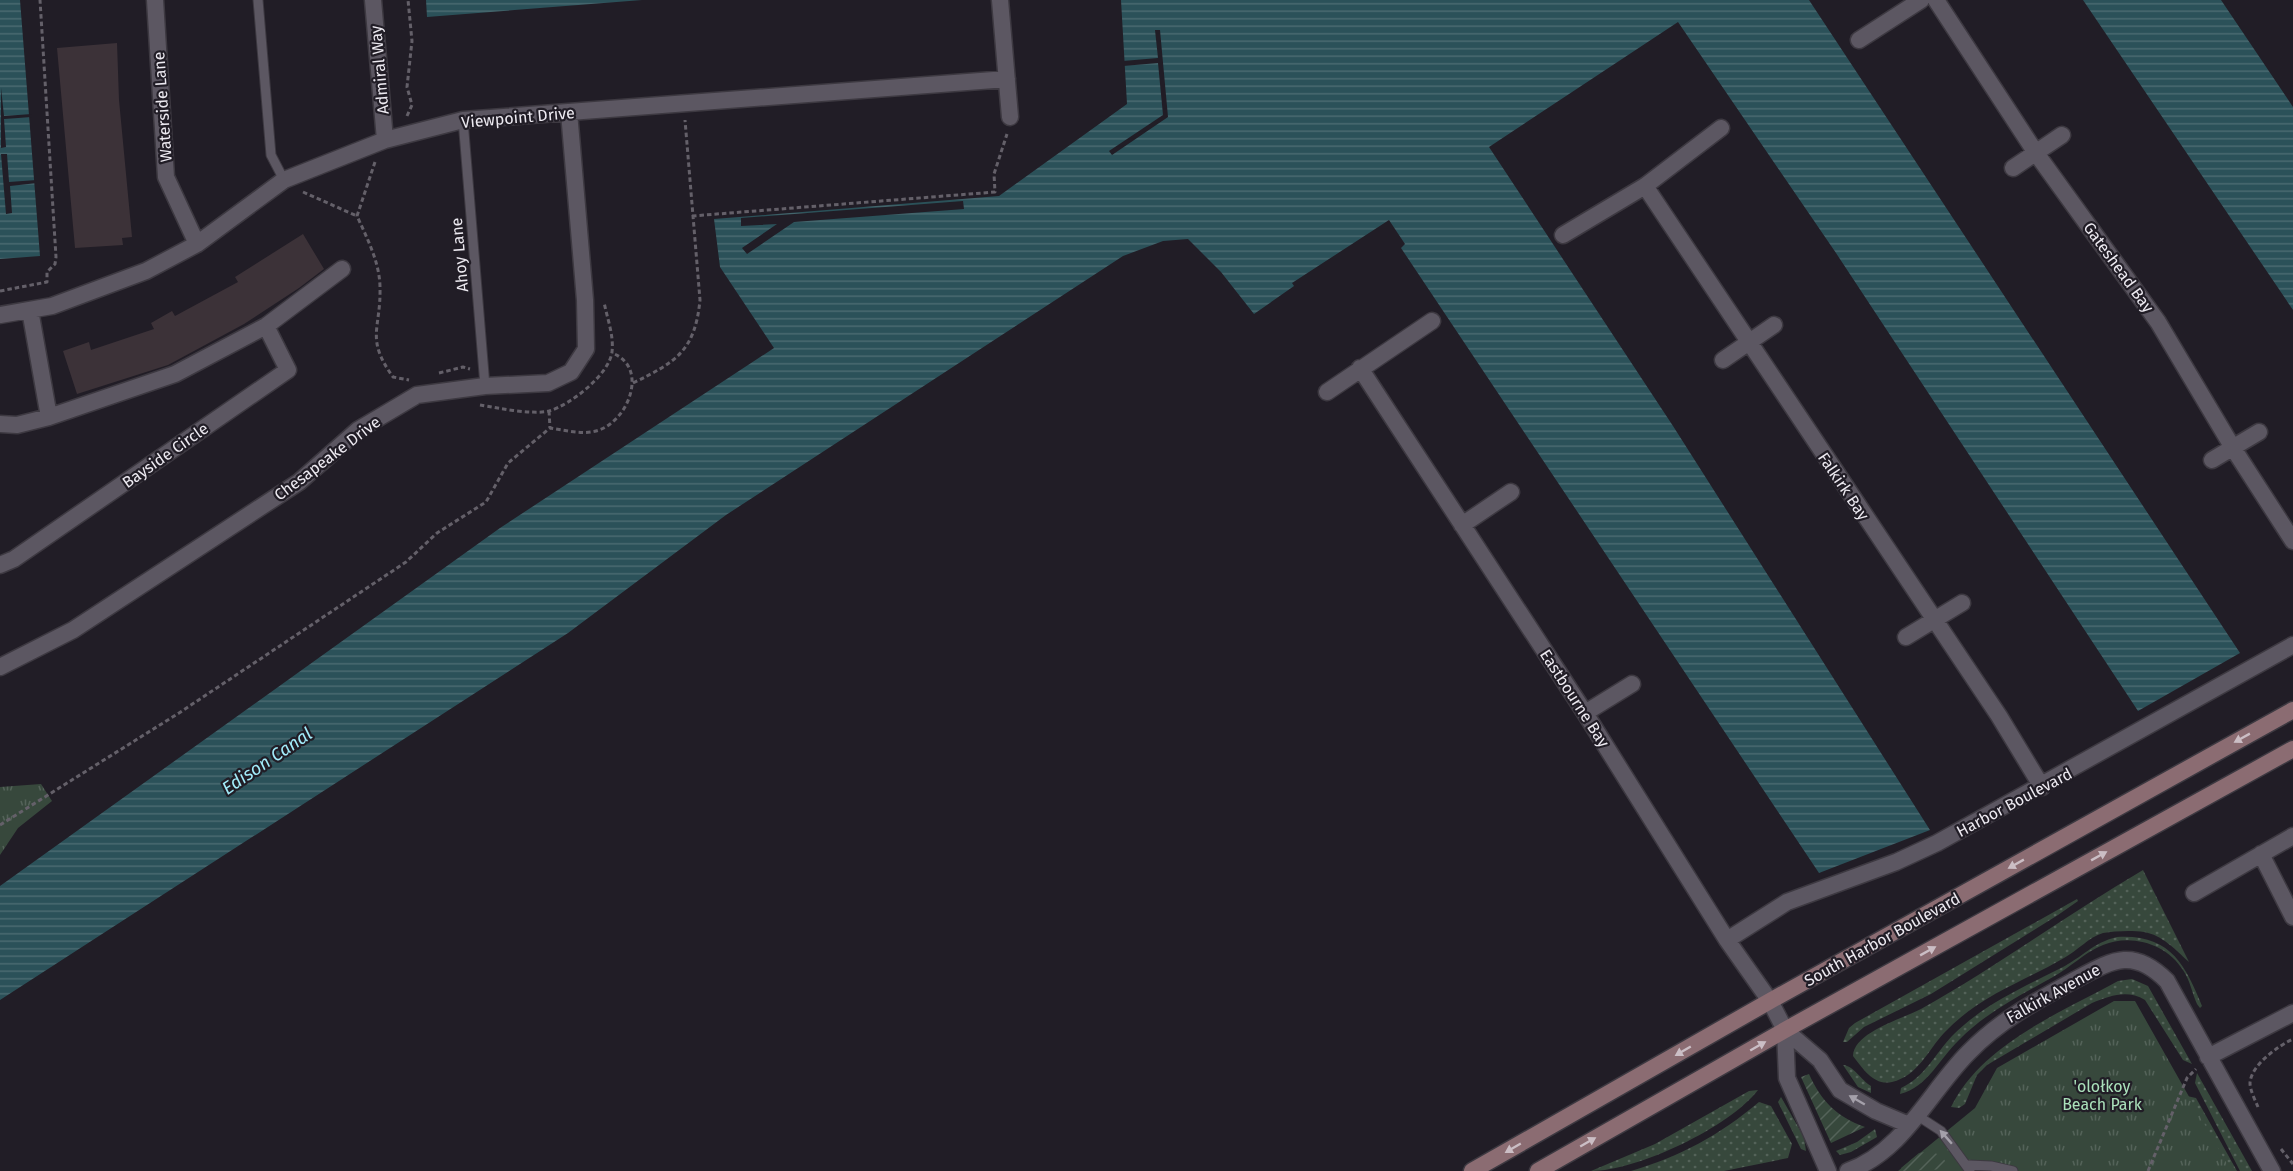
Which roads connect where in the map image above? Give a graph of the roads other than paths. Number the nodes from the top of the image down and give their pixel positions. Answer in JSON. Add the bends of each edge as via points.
{"nodes":[{"id":1,"x":155,"y":0,"type":"edge"},
{"id":2,"x":258,"y":0,"type":"edge"},
{"id":3,"x":373,"y":0,"type":"edge"},
{"id":4,"x":1000,"y":0,"type":"edge"},
{"id":5,"x":1921,"y":0,"type":"edge"},
{"id":6,"x":1936,"y":0,"type":"edge"},
{"id":7,"x":1859,"y":40,"type":"dead end"},
{"id":8,"x":1007,"y":79,"type":"junction"},
{"id":9,"x":569,"y":112,"type":"junction"},
{"id":10,"x":1010,"y":117,"type":"road end"},
{"id":11,"x":464,"y":120,"type":"junction"},
{"id":12,"x":1721,"y":128,"type":"dead end"},
{"id":13,"x":2062,"y":135,"type":"dead end"},
{"id":14,"x":385,"y":140,"type":"junction"},
{"id":15,"x":2036,"y":153,"type":"junction"},
{"id":16,"x":2013,"y":168,"type":"dead end"},
{"id":17,"x":284,"y":180,"type":"junction"},
{"id":18,"x":1645,"y":186,"type":"junction"},
{"id":19,"x":1563,"y":235,"type":"dead end"},
{"id":20,"x":197,"y":244,"type":"junction"},
{"id":21,"x":342,"y":269,"type":"dead end"},
{"id":22,"x":30,"y":310,"type":"junction"},
{"id":23,"x":0,"y":315,"type":"edge"},
{"id":24,"x":1432,"y":321,"type":"dead end"},
{"id":25,"x":1774,"y":325,"type":"dead end"},
{"id":26,"x":266,"y":326,"type":"junction"},
{"id":27,"x":1748,"y":343,"type":"junction"},
{"id":28,"x":1723,"y":360,"type":"dead end"},
{"id":29,"x":1360,"y":368,"type":"junction"},
{"id":30,"x":479,"y":387,"type":"junction"},
{"id":31,"x":1327,"y":392,"type":"dead end"},
{"id":32,"x":50,"y":417,"type":"junction"},
{"id":33,"x":0,"y":424,"type":"edge"},
{"id":34,"x":2259,"y":432,"type":"dead end"},
{"id":35,"x":2233,"y":448,"type":"junction"},
{"id":36,"x":2212,"y":460,"type":"dead end"},
{"id":37,"x":1511,"y":492,"type":"dead end"},
{"id":38,"x":1462,"y":525,"type":"junction"},
{"id":39,"x":2293,"y":541,"type":"edge"},
{"id":40,"x":0,"y":565,"type":"edge"},
{"id":41,"x":1962,"y":603,"type":"dead end"},
{"id":42,"x":1933,"y":619,"type":"junction"},
{"id":43,"x":1906,"y":637,"type":"dead end"},
{"id":44,"x":2293,"y":645,"type":"edge"},
{"id":45,"x":0,"y":667,"type":"edge"},
{"id":46,"x":1632,"y":684,"type":"dead end"},
{"id":47,"x":2293,"y":710,"type":"edge"},
{"id":48,"x":1585,"y":713,"type":"junction"},
{"id":49,"x":2293,"y":749,"type":"edge"},
{"id":50,"x":2042,"y":787,"type":"junction"},
{"id":51,"x":2293,"y":836,"type":"edge"},
{"id":52,"x":2261,"y":854,"type":"junction"},
{"id":53,"x":2194,"y":893,"type":"dead end"},
{"id":54,"x":2293,"y":917,"type":"edge"},
{"id":55,"x":1727,"y":940,"type":"junction"},
{"id":56,"x":1770,"y":1001,"type":"junction"},
{"id":57,"x":2293,"y":1014,"type":"edge"},
{"id":58,"x":1785,"y":1030,"type":"junction"},
{"id":59,"x":2208,"y":1057,"type":"junction"},
{"id":60,"x":1914,"y":1120,"type":"junction"},
{"id":61,"x":1969,"y":1168,"type":"edge"},
{"id":62,"x":1472,"y":1171,"type":"edge"},
{"id":63,"x":1538,"y":1171,"type":"edge"},
{"id":64,"x":1828,"y":1171,"type":"edge"},
{"id":65,"x":1848,"y":1171,"type":"edge"},
{"id":66,"x":2013,"y":1171,"type":"edge"},
{"id":67,"x":2272,"y":1171,"type":"edge"}],
"edges":[{"from":1,"to":20,"type":"street","name":"Waterside Lane","via":[[166,177]]},
{"from":2,"to":17,"type":"lane","via":[[271,154]]},
{"from":3,"to":14,"type":"street","name":"Admiral Way"},
{"from":4,"to":8,"type":"street"},
{"from":5,"to":7,"type":"street"},
{"from":6,"to":15,"type":"street","name":"Gateshead Bay"},
{"from":8,"to":9,"type":"street","name":"Viewpoint Drive"},
{"from":8,"to":10,"type":"street"},
{"from":9,"to":11,"type":"street","name":"Viewpoint Drive"},
{"from":9,"to":30,"type":"street","name":"Chesapeake Drive","via":[[586,349],[571,372],[548,383]]},
{"from":11,"to":14,"type":"street","name":"Viewpoint Drive"},
{"from":11,"to":30,"type":"lane","name":"Ahoy Lane"},
{"from":12,"to":18,"type":"street"},
{"from":13,"to":15,"type":"street"},
{"from":14,"to":17,"type":"street","name":"Viewpoint Drive"},
{"from":15,"to":16,"type":"street"},
{"from":15,"to":35,"type":"street","name":"Gateshead Bay","via":[[2158,322]]},
{"from":17,"to":20,"type":"street","name":"Viewpoint Drive"},
{"from":18,"to":19,"type":"street"},
{"from":18,"to":27,"type":"street","name":"Falkirk Bay"},
{"from":20,"to":22,"type":"street","name":"Viewpoint Drive","via":[[95,292]]},
{"from":21,"to":26,"type":"street"},
{"from":22,"to":23,"type":"street","name":"Viewpoint Drive"},
{"from":22,"to":32,"type":"street"},
{"from":24,"to":29,"type":"street"},
{"from":25,"to":27,"type":"street"},
{"from":26,"to":32,"type":"street","via":[[176,374]]},
{"from":26,"to":40,"type":"street","name":"Bayside Circle","via":[[288,370]]},
{"from":27,"to":28,"type":"street"},
{"from":27,"to":42,"type":"street","name":"Falkirk Bay"},
{"from":29,"to":31,"type":"street"},
{"from":29,"to":38,"type":"street","name":"Eastbourne Bay"},
{"from":30,"to":45,"type":"street","name":"Chesapeake Drive","via":[[417,395],[358,430],[299,482],[73,630]]},
{"from":32,"to":33,"type":"street","via":[[17,425]]},
{"from":34,"to":35,"type":"street"},
{"from":35,"to":36,"type":"street"},
{"from":35,"to":39,"type":"street","name":"Gateshead Bay"},
{"from":37,"to":38,"type":"street"},
{"from":38,"to":48,"type":"street","name":"Eastbourne Bay"},
{"from":41,"to":42,"type":"street"},
{"from":42,"to":43,"type":"street"},
{"from":42,"to":50,"type":"street","name":"Falkirk Bay"},
{"from":44,"to":50,"type":"street","name":"Harbor Boulevard"},
{"from":46,"to":48,"type":"street"},
{"from":47,"to":56,"type":"main road","name":"South Harbor Boulevard","one_way":true},
{"from":48,"to":55,"type":"street","name":"Eastbourne Bay"},
{"from":58,"to":49,"type":"main road","name":"South Harbor Boulevard","one_way":true},
{"from":50,"to":55,"type":"street","name":"Harbor Boulevard","via":[[1896,862],[1787,902]]},
{"from":51,"to":52,"type":"street"},
{"from":52,"to":53,"type":"street"},
{"from":52,"to":54,"type":"street"},
{"from":55,"to":56,"type":"street","name":"Eastbourne Bay"},
{"from":56,"to":58,"type":"street","name":"Eastbourne Bay"},
{"from":56,"to":62,"type":"main road","name":"South Harbor Boulevard","one_way":true},
{"from":57,"to":59,"type":"street"},
{"from":60,"to":58,"type":"street","name":"Eastbourne Bay","one_way":true,"via":[[1876,1111],[1840,1090],[1820,1060]]},
{"from":63,"to":58,"type":"main road","name":"South Harbor Boulevard","one_way":true},
{"from":58,"to":64,"type":"street","name":"Eastbourne Bay","via":[[1787,1078]]},
{"from":59,"to":60,"type":"street","name":"Falkirk Avenue","via":[[2167,981],[2139,960],[2120,959],[2102,965],[2005,1020],[1965,1055]]},
{"from":59,"to":67,"type":"street","name":"Falkirk Avenue"},
{"from":61,"to":60,"type":"lane","one_way":true,"via":[[1941,1131]]},
{"from":60,"to":65,"type":"street","name":"Falkirk Avenue","via":[[1881,1152]]},
{"from":61,"to":66,"type":"lane","via":[[1999,1167]]}]}
